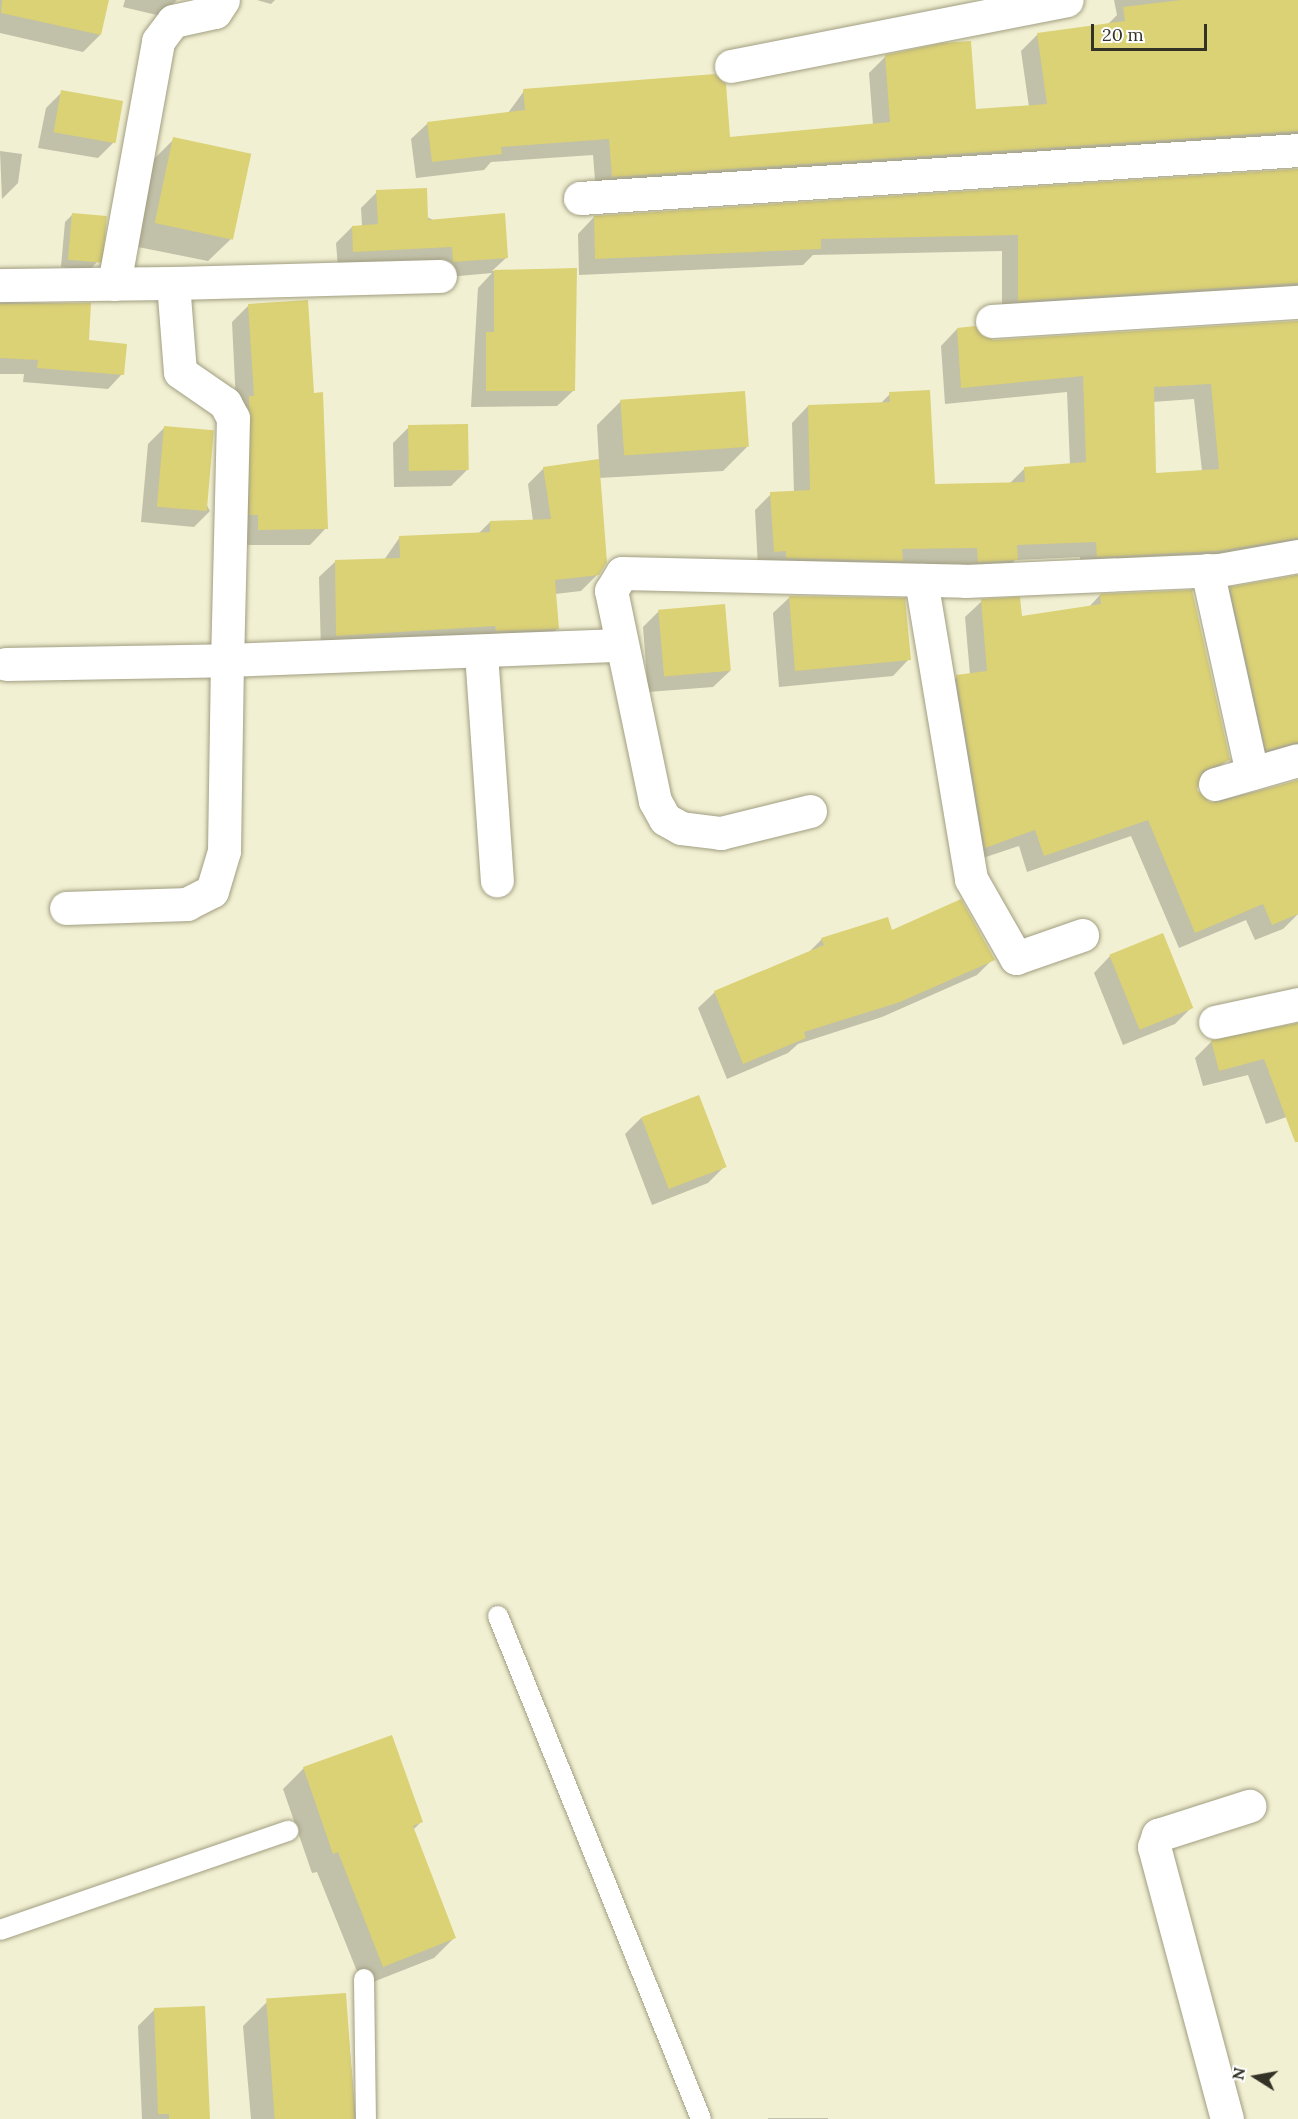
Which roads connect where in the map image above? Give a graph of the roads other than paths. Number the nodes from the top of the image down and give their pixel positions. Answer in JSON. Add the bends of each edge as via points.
{"nodes":[{"id":1,"x":223,"y":0,"type":"edge"},
{"id":2,"x":1067,"y":0,"type":"edge"},
{"id":3,"x":731,"y":66,"type":"dead end"},
{"id":4,"x":1298,"y":150,"type":"edge"},
{"id":5,"x":580,"y":198,"type":"dead end"},
{"id":6,"x":440,"y":276,"type":"dead end"},
{"id":7,"x":173,"y":282,"type":"junction"},
{"id":8,"x":114,"y":284,"type":"junction"},
{"id":9,"x":0,"y":285,"type":"edge"},
{"id":10,"x":1298,"y":302,"type":"edge"},
{"id":11,"x":992,"y":321,"type":"dead end"},
{"id":12,"x":1298,"y":556,"type":"edge"},
{"id":13,"x":1207,"y":570,"type":"junction"},
{"id":14,"x":921,"y":580,"type":"junction"},
{"id":15,"x":621,"y":645,"type":"junction"},
{"id":16,"x":481,"y":653,"type":"junction"},
{"id":17,"x":227,"y":660,"type":"junction"},
{"id":18,"x":6,"y":664,"type":"dead end"},
{"id":19,"x":1298,"y":760,"type":"edge"},
{"id":20,"x":1252,"y":773,"type":"junction"},
{"id":21,"x":1215,"y":784,"type":"dead end"},
{"id":22,"x":810,"y":811,"type":"dead end"},
{"id":23,"x":497,"y":880,"type":"dead end"},
{"id":24,"x":66,"y":908,"type":"dead end"},
{"id":25,"x":1082,"y":935,"type":"dead end"},
{"id":26,"x":1298,"y":1004,"type":"edge"},
{"id":27,"x":1215,"y":1022,"type":"dead end"},
{"id":28,"x":498,"y":1616,"type":"dead end"},
{"id":29,"x":1249,"y":1806,"type":"dead end"},
{"id":30,"x":288,"y":1831,"type":"dead end"},
{"id":31,"x":0,"y":1930,"type":"edge"},
{"id":32,"x":364,"y":1979,"type":"dead end"},
{"id":33,"x":366,"y":2119,"type":"edge"},
{"id":34,"x":701,"y":2119,"type":"edge"},
{"id":35,"x":1227,"y":2119,"type":"edge"}],
"edges":[{"from":1,"to":8,"type":"street","via":[[215,12],[173,21],[158,41]]},
{"from":2,"to":3,"type":"street"},
{"from":4,"to":5,"type":"street"},
{"from":6,"to":7,"type":"street"},
{"from":7,"to":8,"type":"street"},
{"from":7,"to":17,"type":"street","via":[[180,372],[225,403],[233,418]]},
{"from":8,"to":9,"type":"street"},
{"from":10,"to":11,"type":"street"},
{"from":12,"to":13,"type":"street"},
{"from":13,"to":14,"type":"street"},
{"from":13,"to":20,"type":"street"},
{"from":14,"to":15,"type":"street","via":[[622,573],[611,591]]},
{"from":14,"to":25,"type":"street","via":[[971,879],[1016,958]]},
{"from":15,"to":16,"type":"street"},
{"from":15,"to":22,"type":"street","via":[[655,801],[665,819],[681,828],[721,833]]},
{"from":16,"to":17,"type":"street"},
{"from":16,"to":23,"type":"street"},
{"from":17,"to":18,"type":"street"},
{"from":17,"to":24,"type":"street","via":[[224,851],[212,891],[187,904]]},
{"from":19,"to":20,"type":"street"},
{"from":20,"to":21,"type":"street"},
{"from":26,"to":27,"type":"street"},
{"from":28,"to":34,"type":"lane"},
{"from":29,"to":35,"type":"street","via":[[1158,1835],[1154,1847]]},
{"from":30,"to":31,"type":"lane"},
{"from":32,"to":33,"type":"lane"}]}
